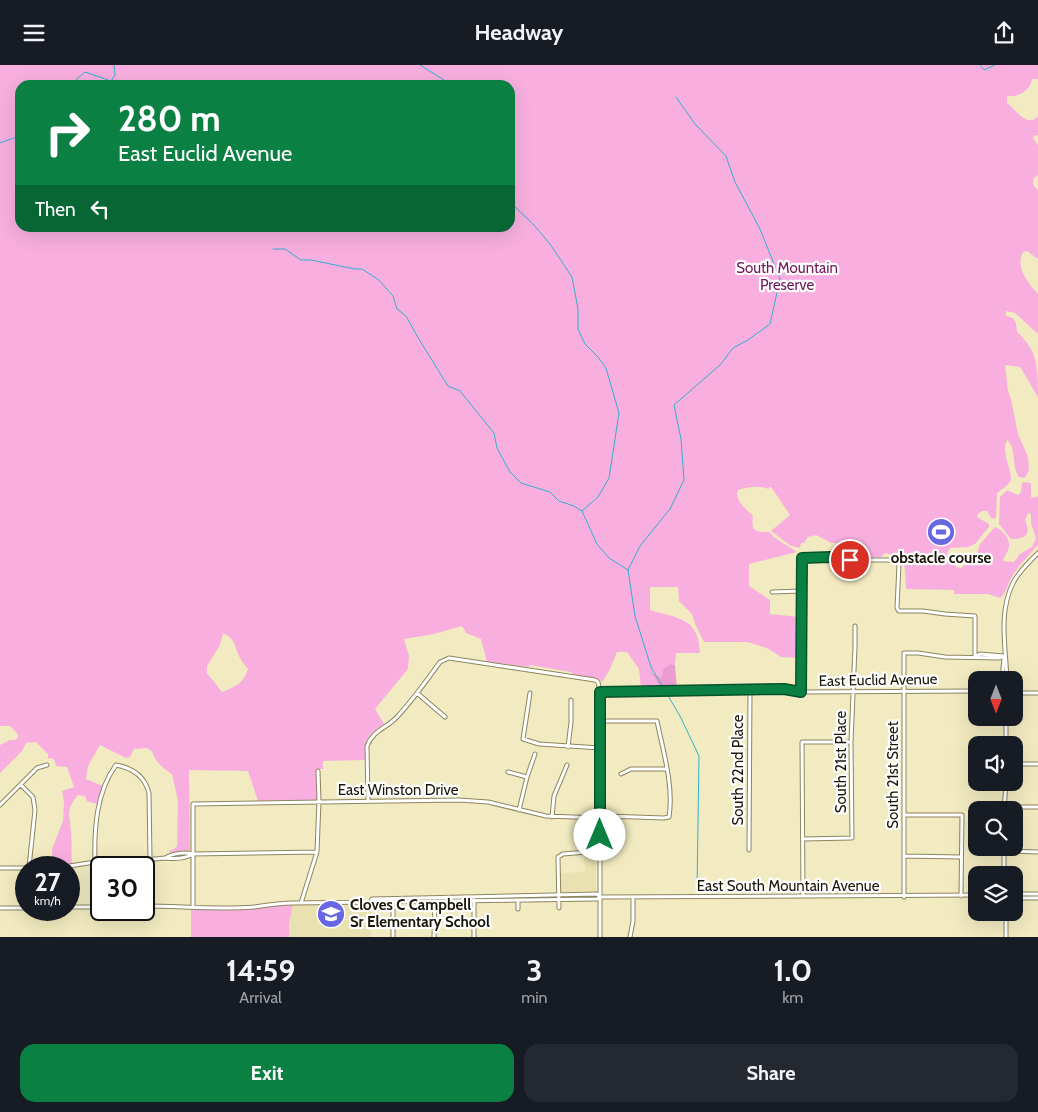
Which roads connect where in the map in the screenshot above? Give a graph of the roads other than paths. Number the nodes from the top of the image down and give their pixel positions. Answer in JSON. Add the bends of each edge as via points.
{"nodes":[{"id":1,"x":1038,"y":553,"type":"edge"},
{"id":2,"x":802,"y":591,"type":"junction"},
{"id":3,"x":772,"y":592,"type":"dead end"},
{"id":4,"x":855,"y":627,"type":"dead end"},
{"id":5,"x":1005,"y":656,"type":"junction"},
{"id":6,"x":975,"y":657,"type":"junction"},
{"id":7,"x":1004,"y":671,"type":"edge"},
{"id":8,"x":750,"y":691,"type":"junction"},
{"id":9,"x":854,"y":691,"type":"junction"},
{"id":10,"x":904,"y":691,"type":"junction"},
{"id":11,"x":968,"y":691,"type":"edge"},
{"id":12,"x":600,"y":692,"type":"junction"},
{"id":13,"x":801,"y":692,"type":"junction"},
{"id":14,"x":417,"y":693,"type":"junction"},
{"id":15,"x":530,"y":693,"type":"dead end"},
{"id":16,"x":1023,"y":693,"type":"edge"},
{"id":17,"x":1038,"y":693,"type":"edge"},
{"id":18,"x":571,"y":700,"type":"dead end"},
{"id":19,"x":445,"y":717,"type":"dead end"},
{"id":20,"x":600,"y":721,"type":"junction"},
{"id":21,"x":851,"y":741,"type":"junction"},
{"id":22,"x":568,"y":747,"type":"junction"},
{"id":23,"x":600,"y":748,"type":"junction"},
{"id":24,"x":535,"y":754,"type":"dead end"},
{"id":25,"x":1023,"y":764,"type":"edge"},
{"id":26,"x":1038,"y":764,"type":"edge"},
{"id":27,"x":47,"y":765,"type":"dead end"},
{"id":28,"x":567,"y":765,"type":"dead end"},
{"id":29,"x":666,"y":769,"type":"junction"},
{"id":30,"x":318,"y":771,"type":"dead end"},
{"id":31,"x":508,"y":771,"type":"dead end"},
{"id":32,"x":621,"y":774,"type":"dead end"},
{"id":33,"x":527,"y":777,"type":"junction"},
{"id":34,"x":21,"y":785,"type":"junction"},
{"id":35,"x":319,"y":801,"type":"junction"},
{"id":36,"x":368,"y":801,"type":"junction"},
{"id":37,"x":0,"y":805,"type":"edge"},
{"id":38,"x":1038,"y":807,"type":"edge"},
{"id":39,"x":1023,"y":808,"type":"edge"},
{"id":40,"x":519,"y":810,"type":"junction"},
{"id":41,"x":904,"y":815,"type":"junction"},
{"id":42,"x":552,"y":817,"type":"junction"},
{"id":43,"x":600,"y":818,"type":"junction"},
{"id":44,"x":804,"y":839,"type":"junction"},
{"id":45,"x":749,"y":850,"type":"dead end"},
{"id":46,"x":1023,"y":850,"type":"edge"},
{"id":47,"x":600,"y":851,"type":"junction"},
{"id":48,"x":1038,"y":851,"type":"edge"},
{"id":49,"x":317,"y":852,"type":"junction"},
{"id":50,"x":193,"y":854,"type":"junction"},
{"id":51,"x":29,"y":856,"type":"edge"},
{"id":52,"x":95,"y":856,"type":"edge"},
{"id":53,"x":150,"y":856,"type":"edge"},
{"id":54,"x":905,"y":856,"type":"junction"},
{"id":55,"x":961,"y":857,"type":"junction"},
{"id":56,"x":155,"y":858,"type":"edge"},
{"id":57,"x":0,"y":868,"type":"edge"},
{"id":58,"x":15,"y":868,"type":"edge"},
{"id":59,"x":804,"y":896,"type":"junction"},
{"id":60,"x":961,"y":896,"type":"junction"},
{"id":61,"x":968,"y":896,"type":"edge"},
{"id":62,"x":1023,"y":896,"type":"edge"},
{"id":63,"x":1038,"y":896,"type":"edge"},
{"id":64,"x":558,"y":897,"type":"junction"},
{"id":65,"x":600,"y":897,"type":"junction"},
{"id":66,"x":633,"y":897,"type":"junction"},
{"id":67,"x":904,"y":897,"type":"junction"},
{"id":68,"x":518,"y":898,"type":"junction"},
{"id":69,"x":474,"y":899,"type":"junction"},
{"id":70,"x":435,"y":900,"type":"junction"},
{"id":71,"x":393,"y":901,"type":"junction"},
{"id":72,"x":301,"y":903,"type":"junction"},
{"id":73,"x":155,"y":906,"type":"edge"},
{"id":74,"x":193,"y":907,"type":"junction"},
{"id":75,"x":15,"y":908,"type":"edge"},
{"id":76,"x":559,"y":908,"type":"dead end"},
{"id":77,"x":0,"y":909,"type":"edge"},
{"id":78,"x":518,"y":909,"type":"dead end"},
{"id":79,"x":1006,"y":921,"type":"edge"},
{"id":80,"x":393,"y":937,"type":"edge"},
{"id":81,"x":434,"y":937,"type":"edge"},
{"id":82,"x":474,"y":937,"type":"edge"},
{"id":83,"x":600,"y":937,"type":"edge"},
{"id":84,"x":630,"y":937,"type":"edge"},
{"id":85,"x":1006,"y":937,"type":"edge"}],
"edges":[{"from":1,"to":5,"type":"street","via":[[1016,578],[1009,593],[1005,612]]},
{"from":2,"to":3,"type":"street"},
{"from":2,"to":6,"type":"street","via":[[802,558],[897,560],[899,611],[975,616]]},
{"from":2,"to":13,"type":"street"},
{"from":4,"to":9,"type":"street","name":"South 21st Place"},
{"from":5,"to":6,"type":"street"},
{"from":5,"to":7,"type":"street"},
{"from":6,"to":10,"type":"street","name":"South 21st Street","via":[[904,653]]},
{"from":8,"to":12,"type":"street","name":"East Euclid Avenue"},
{"from":8,"to":13,"type":"street","name":"East Euclid Avenue","via":[[784,689]]},
{"from":8,"to":45,"type":"street","name":"South 22nd Place"},
{"from":9,"to":10,"type":"street","name":"East Euclid Avenue"},
{"from":9,"to":13,"type":"street","name":"East Euclid Avenue"},
{"from":9,"to":21,"type":"street","name":"South 21st Place"},
{"from":10,"to":11,"type":"street","name":"East Euclid Avenue"},
{"from":10,"to":41,"type":"street","name":"South 21st Street"},
{"from":12,"to":14,"type":"street","via":[[598,682],[589,679],[449,658],[440,662]]},
{"from":12,"to":20,"type":"street"},
{"from":14,"to":19,"type":"street"},
{"from":14,"to":36,"type":"street","via":[[396,719],[370,737],[367,745]]},
{"from":15,"to":22,"type":"street","via":[[523,739]]},
{"from":16,"to":17,"type":"street"},
{"from":18,"to":22,"type":"street"},
{"from":20,"to":23,"type":"street"},
{"from":20,"to":29,"type":"street","via":[[657,721]]},
{"from":21,"to":44,"type":"street","name":"South 21st Place","via":[[852,838]]},
{"from":21,"to":44,"type":"street","via":[[802,742]]},
{"from":22,"to":23,"type":"street"},
{"from":23,"to":43,"type":"street"},
{"from":24,"to":33,"type":"street"},
{"from":25,"to":26,"type":"street"},
{"from":27,"to":34,"type":"street","via":[[37,768]]},
{"from":28,"to":42,"type":"street","via":[[554,796]]},
{"from":29,"to":32,"type":"street","via":[[631,769]]},
{"from":29,"to":43,"type":"street","name":"East Winston Drive","via":[[669,817]]},
{"from":30,"to":35,"type":"street"},
{"from":31,"to":33,"type":"street"},
{"from":33,"to":40,"type":"street"},
{"from":34,"to":37,"type":"street"},
{"from":34,"to":51,"type":"street","via":[[33,797],[35,811]]},
{"from":35,"to":36,"type":"street","name":"East Winston Drive"},
{"from":35,"to":49,"type":"street"},
{"from":35,"to":50,"type":"street","name":"East Winston Drive","via":[[193,804]]},
{"from":36,"to":40,"type":"street","name":"East Winston Drive","via":[[459,800],[488,802]]},
{"from":38,"to":39,"type":"street"},
{"from":40,"to":42,"type":"street","name":"East Winston Drive"},
{"from":41,"to":54,"type":"street","name":"South 21st Street"},
{"from":41,"to":55,"type":"street","via":[[962,815]]},
{"from":42,"to":43,"type":"street","name":"East Winston Drive"},
{"from":43,"to":47,"type":"street"},
{"from":44,"to":59,"type":"street"},
{"from":46,"to":48,"type":"street"},
{"from":47,"to":64,"type":"street","via":[[558,857]]},
{"from":47,"to":65,"type":"street"},
{"from":49,"to":50,"type":"street"},
{"from":49,"to":72,"type":"street"},
{"from":50,"to":56,"type":"street","via":[[188,857]]},
{"from":50,"to":74,"type":"street"},
{"from":52,"to":53,"type":"street","via":[[97,811],[116,765],[143,779],[150,793]]},
{"from":54,"to":55,"type":"street"},
{"from":54,"to":67,"type":"street","name":"South 21st Street"},
{"from":55,"to":60,"type":"street"},
{"from":57,"to":58,"type":"street"},
{"from":59,"to":66,"type":"street","name":"East South Mountain Avenue"},
{"from":59,"to":67,"type":"street","name":"East South Mountain Avenue"},
{"from":60,"to":61,"type":"street","name":"East South Mountain Avenue"},
{"from":60,"to":67,"type":"street","name":"East South Mountain Avenue"},
{"from":62,"to":63,"type":"street"},
{"from":64,"to":65,"type":"street","name":"East South Mountain Avenue"},
{"from":64,"to":68,"type":"street","name":"East South Mountain Avenue"},
{"from":64,"to":76,"type":"street"},
{"from":65,"to":66,"type":"street","name":"East South Mountain Avenue"},
{"from":65,"to":83,"type":"street"},
{"from":66,"to":84,"type":"street"},
{"from":68,"to":69,"type":"street","name":"East South Mountain Avenue"},
{"from":68,"to":78,"type":"street"},
{"from":69,"to":70,"type":"street","name":"East South Mountain Avenue"},
{"from":69,"to":82,"type":"street"},
{"from":70,"to":71,"type":"street","name":"East South Mountain Avenue"},
{"from":70,"to":81,"type":"street"},
{"from":71,"to":72,"type":"street","name":"East South Mountain Avenue"},
{"from":71,"to":80,"type":"street"},
{"from":72,"to":74,"type":"street","name":"East South Mountain Avenue"},
{"from":73,"to":74,"type":"street","name":"East South Mountain Avenue"},
{"from":75,"to":77,"type":"street"},
{"from":79,"to":85,"type":"street"}]}
